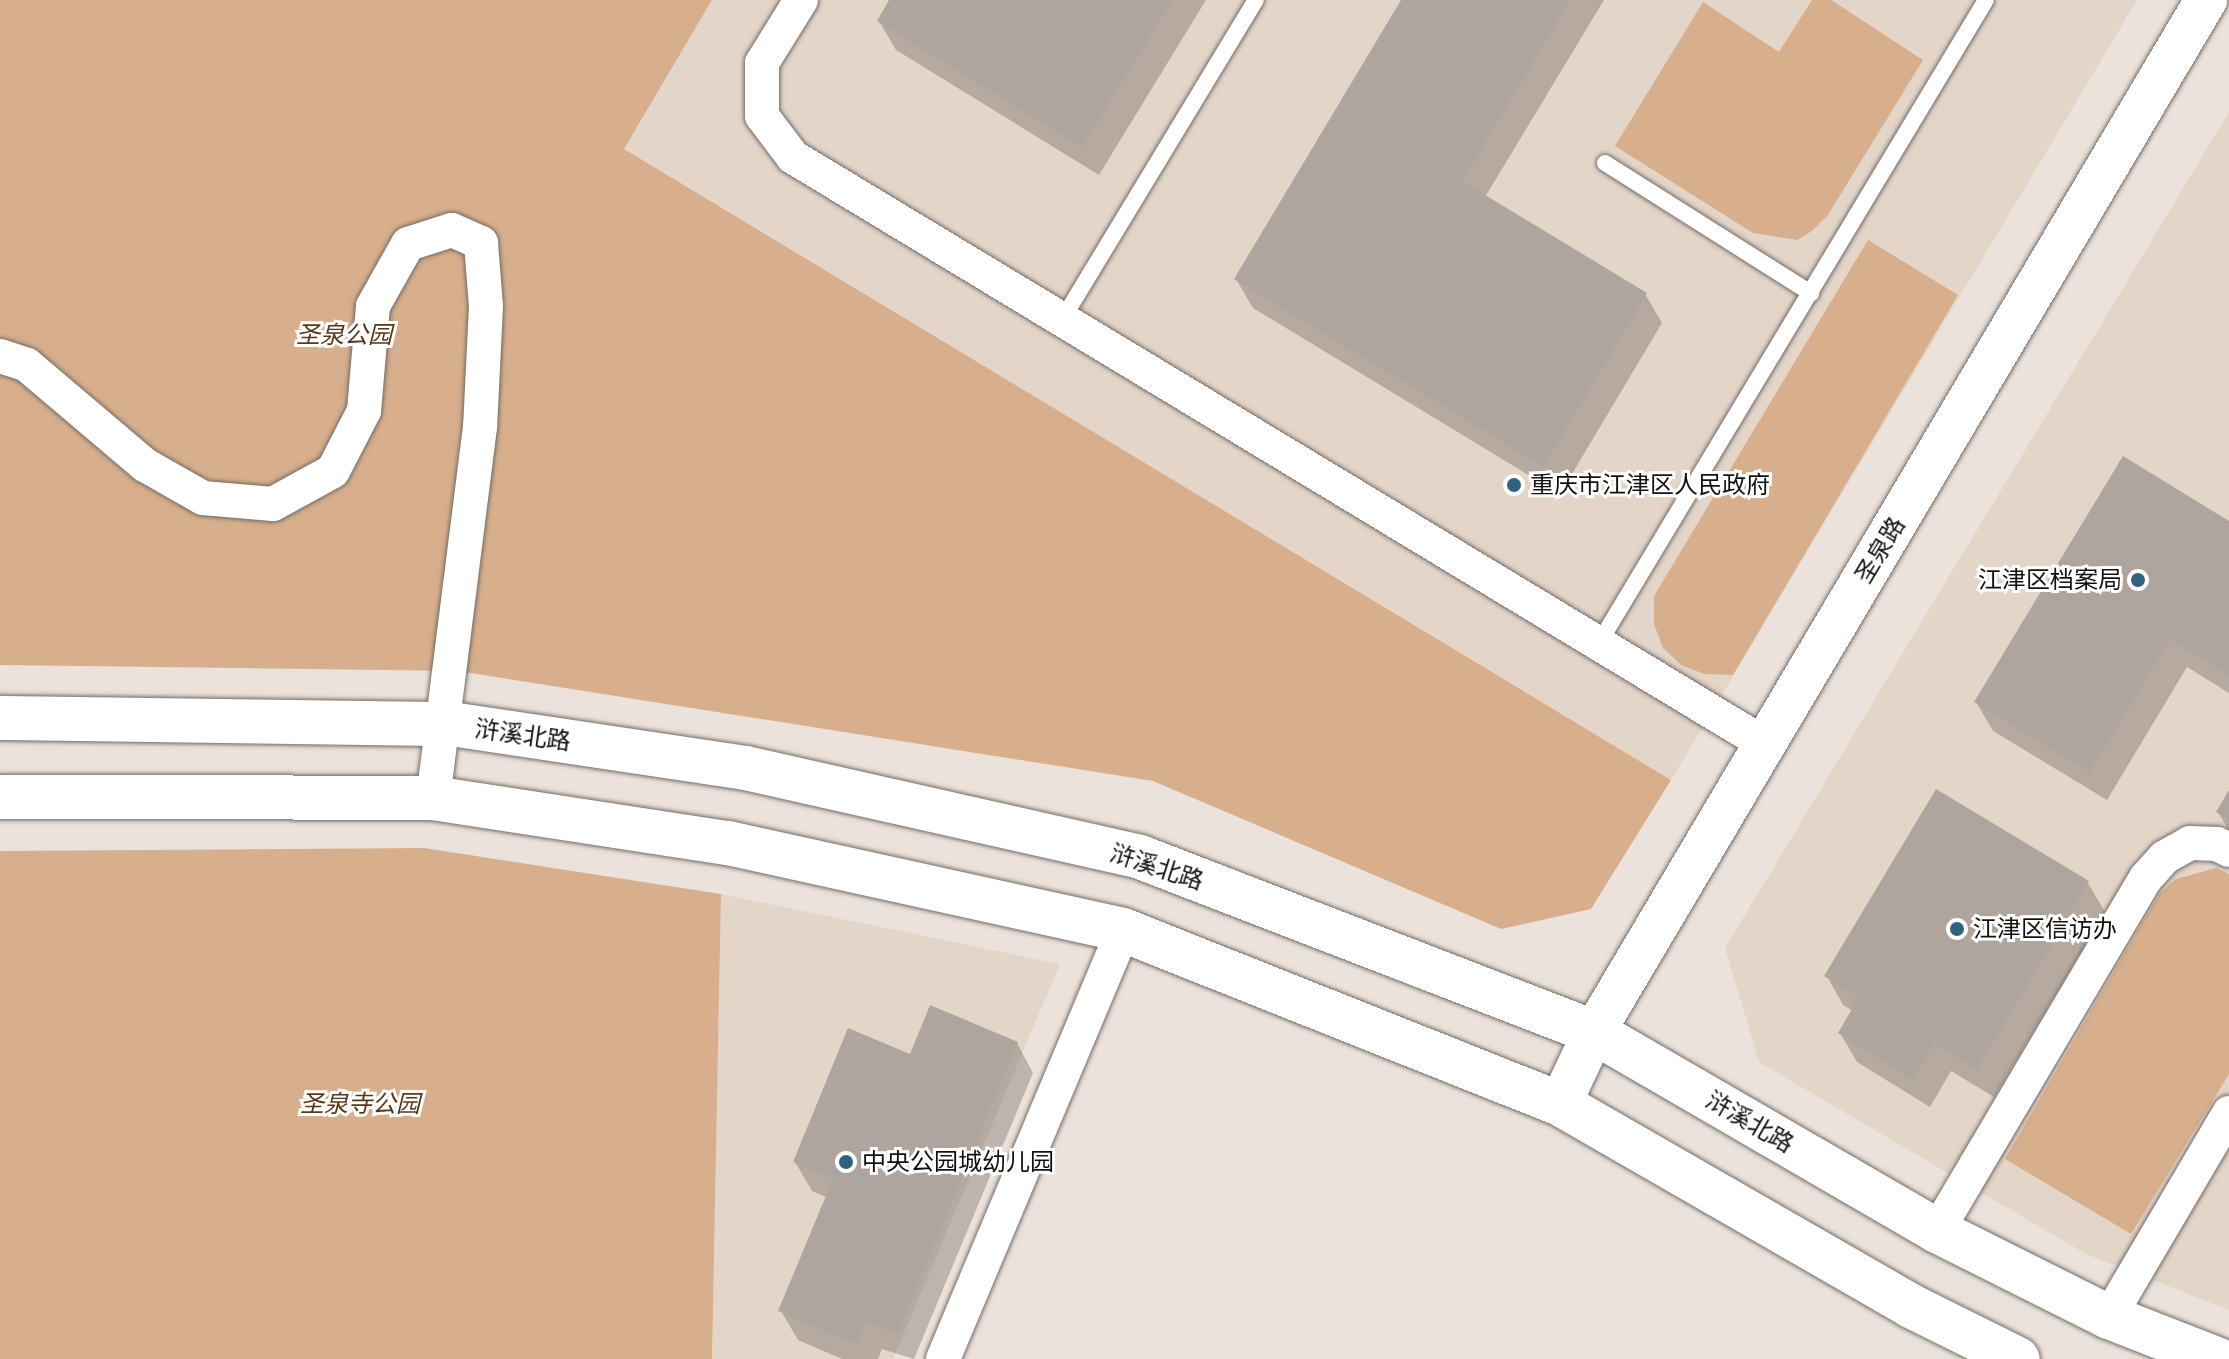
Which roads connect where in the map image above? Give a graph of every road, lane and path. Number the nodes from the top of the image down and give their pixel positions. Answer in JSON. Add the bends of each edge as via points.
{"nodes":[{"id":1,"x":801,"y":0,"type":"edge"},
{"id":2,"x":1256,"y":0,"type":"edge"},
{"id":3,"x":1986,"y":0,"type":"edge"},
{"id":4,"x":2206,"y":0,"type":"edge"},
{"id":5,"x":1605,"y":163,"type":"dead end"},
{"id":6,"x":1811,"y":293,"type":"junction"},
{"id":7,"x":1062,"y":320,"type":"junction"},
{"id":8,"x":0,"y":356,"type":"edge"},
{"id":9,"x":1599,"y":643,"type":"junction"},
{"id":10,"x":0,"y":718,"type":"edge"},
{"id":11,"x":443,"y":724,"type":"junction"},
{"id":12,"x":1765,"y":744,"type":"junction"},
{"id":13,"x":0,"y":797,"type":"edge"},
{"id":14,"x":433,"y":798,"type":"junction"},
{"id":15,"x":2229,"y":850,"type":"edge"},
{"id":16,"x":1123,"y":930,"type":"junction"},
{"id":17,"x":1594,"y":1032,"type":"junction"},
{"id":18,"x":1560,"y":1104,"type":"junction"},
{"id":19,"x":2229,"y":1113,"type":"edge"},
{"id":20,"x":1937,"y":1231,"type":"junction"},
{"id":21,"x":2109,"y":1317,"type":"junction"},
{"id":22,"x":943,"y":1359,"type":"edge"},
{"id":23,"x":2018,"y":1359,"type":"edge"},
{"id":24,"x":2217,"y":1359,"type":"edge"}],
"edges":[{"from":1,"to":7,"type":"street","via":[[762,63],[762,116],[793,157]]},
{"from":2,"to":7,"type":"lane"},
{"from":3,"to":6,"type":"lane"},
{"from":4,"to":12,"type":"street","name":"圣泉路"},
{"from":5,"to":6,"type":"lane"},
{"from":6,"to":9,"type":"lane"},
{"from":7,"to":9,"type":"street"},
{"from":8,"to":11,"type":"street","via":[[27,365],[145,465],[203,498],[273,504],[333,471],[364,411],[373,306],[408,244],[452,230],[481,243],[486,306],[480,427]]},
{"from":9,"to":12,"type":"street"},
{"from":10,"to":11,"type":"main road","name":"浒溪北路"},
{"from":11,"to":14,"type":"street"},
{"from":11,"to":17,"type":"main road","name":"浒溪北路","via":[[746,768],[1140,857]]},
{"from":12,"to":17,"type":"street","name":"圣泉路"},
{"from":13,"to":14,"type":"main road"},
{"from":14,"to":16,"type":"main road","via":[[728,843]]},
{"from":15,"to":20,"type":"street","via":[[2190,843],[2165,857],[2146,878]]},
{"from":16,"to":18,"type":"main road"},
{"from":16,"to":22,"type":"street"},
{"from":17,"to":18,"type":"street","name":"圣泉路"},
{"from":17,"to":20,"type":"main road","name":"浒溪北路"},
{"from":18,"to":23,"type":"main road","via":[[1911,1306]]},
{"from":19,"to":21,"type":"street"},
{"from":20,"to":21,"type":"main road","name":"浒溪北路"},
{"from":21,"to":24,"type":"main road","name":"浒溪北路"}]}
